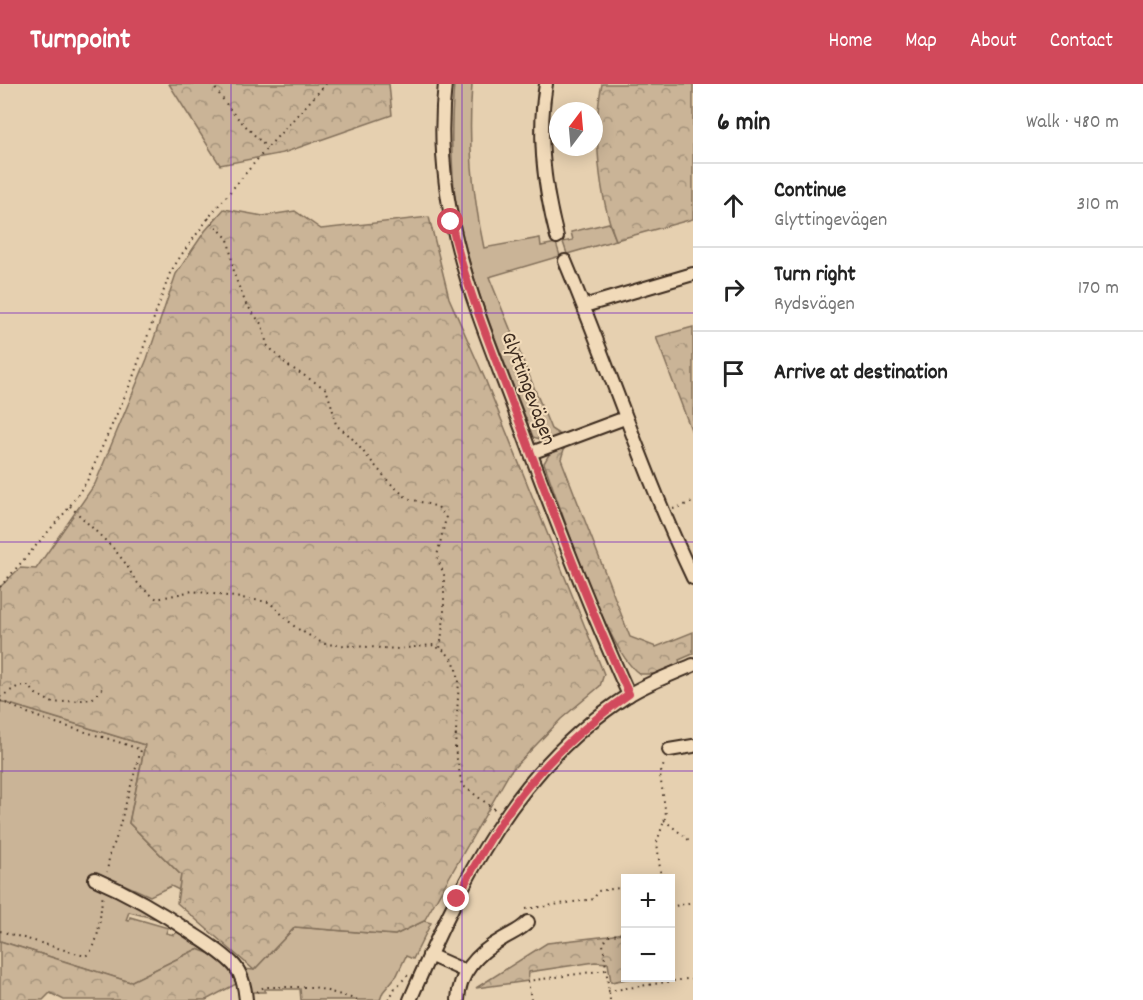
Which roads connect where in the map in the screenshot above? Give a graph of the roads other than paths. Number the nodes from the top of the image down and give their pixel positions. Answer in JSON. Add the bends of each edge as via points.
{"nodes":[{"id":1,"x":445,"y":84,"type":"edge"},
{"id":2,"x":546,"y":84,"type":"edge"},
{"id":3,"x":557,"y":237,"type":"dead end"},
{"id":4,"x":565,"y":261,"type":"dead end"},
{"id":5,"x":693,"y":274,"type":"edge"},
{"id":6,"x":584,"y":306,"type":"junction"},
{"id":7,"x":625,"y":418,"type":"junction"},
{"id":8,"x":531,"y":453,"type":"junction"},
{"id":9,"x":690,"y":563,"type":"edge"},
{"id":10,"x":693,"y":578,"type":"edge"},
{"id":11,"x":693,"y":665,"type":"edge"},
{"id":12,"x":629,"y":694,"type":"junction"},
{"id":13,"x":693,"y":746,"type":"edge"},
{"id":14,"x":669,"y":750,"type":"road end"},
{"id":15,"x":100,"y":881,"type":"road end"},
{"id":16,"x":528,"y":922,"type":"dead end"},
{"id":17,"x":429,"y":956,"type":"junction"},
{"id":18,"x":465,"y":971,"type":"junction"},
{"id":19,"x":246,"y":997,"type":"edge"},
{"id":20,"x":410,"y":1000,"type":"edge"},
{"id":21,"x":458,"y":1000,"type":"edge"}],
"edges":[{"from":1,"to":8,"type":"street","name":"Glyttingevägen","via":[[443,156],[459,255]]},
{"from":2,"to":3,"type":"street","via":[[544,174]]},
{"from":4,"to":6,"type":"street"},
{"from":5,"to":6,"type":"street"},
{"from":6,"to":7,"type":"street"},
{"from":7,"to":8,"type":"street"},
{"from":7,"to":9,"type":"street"},
{"from":8,"to":12,"type":"street","name":"Glyttingevägen"},
{"from":9,"to":10,"type":"street"},
{"from":11,"to":12,"type":"street"},
{"from":12,"to":17,"type":"street","via":[[567,742],[529,783],[476,861]]},
{"from":13,"to":14,"type":"street"},
{"from":15,"to":19,"type":"street","via":[[158,909],[213,947],[235,966]]},
{"from":16,"to":18,"type":"street","via":[[483,952]]},
{"from":17,"to":18,"type":"street"},
{"from":17,"to":20,"type":"street"},
{"from":18,"to":21,"type":"street"}]}
